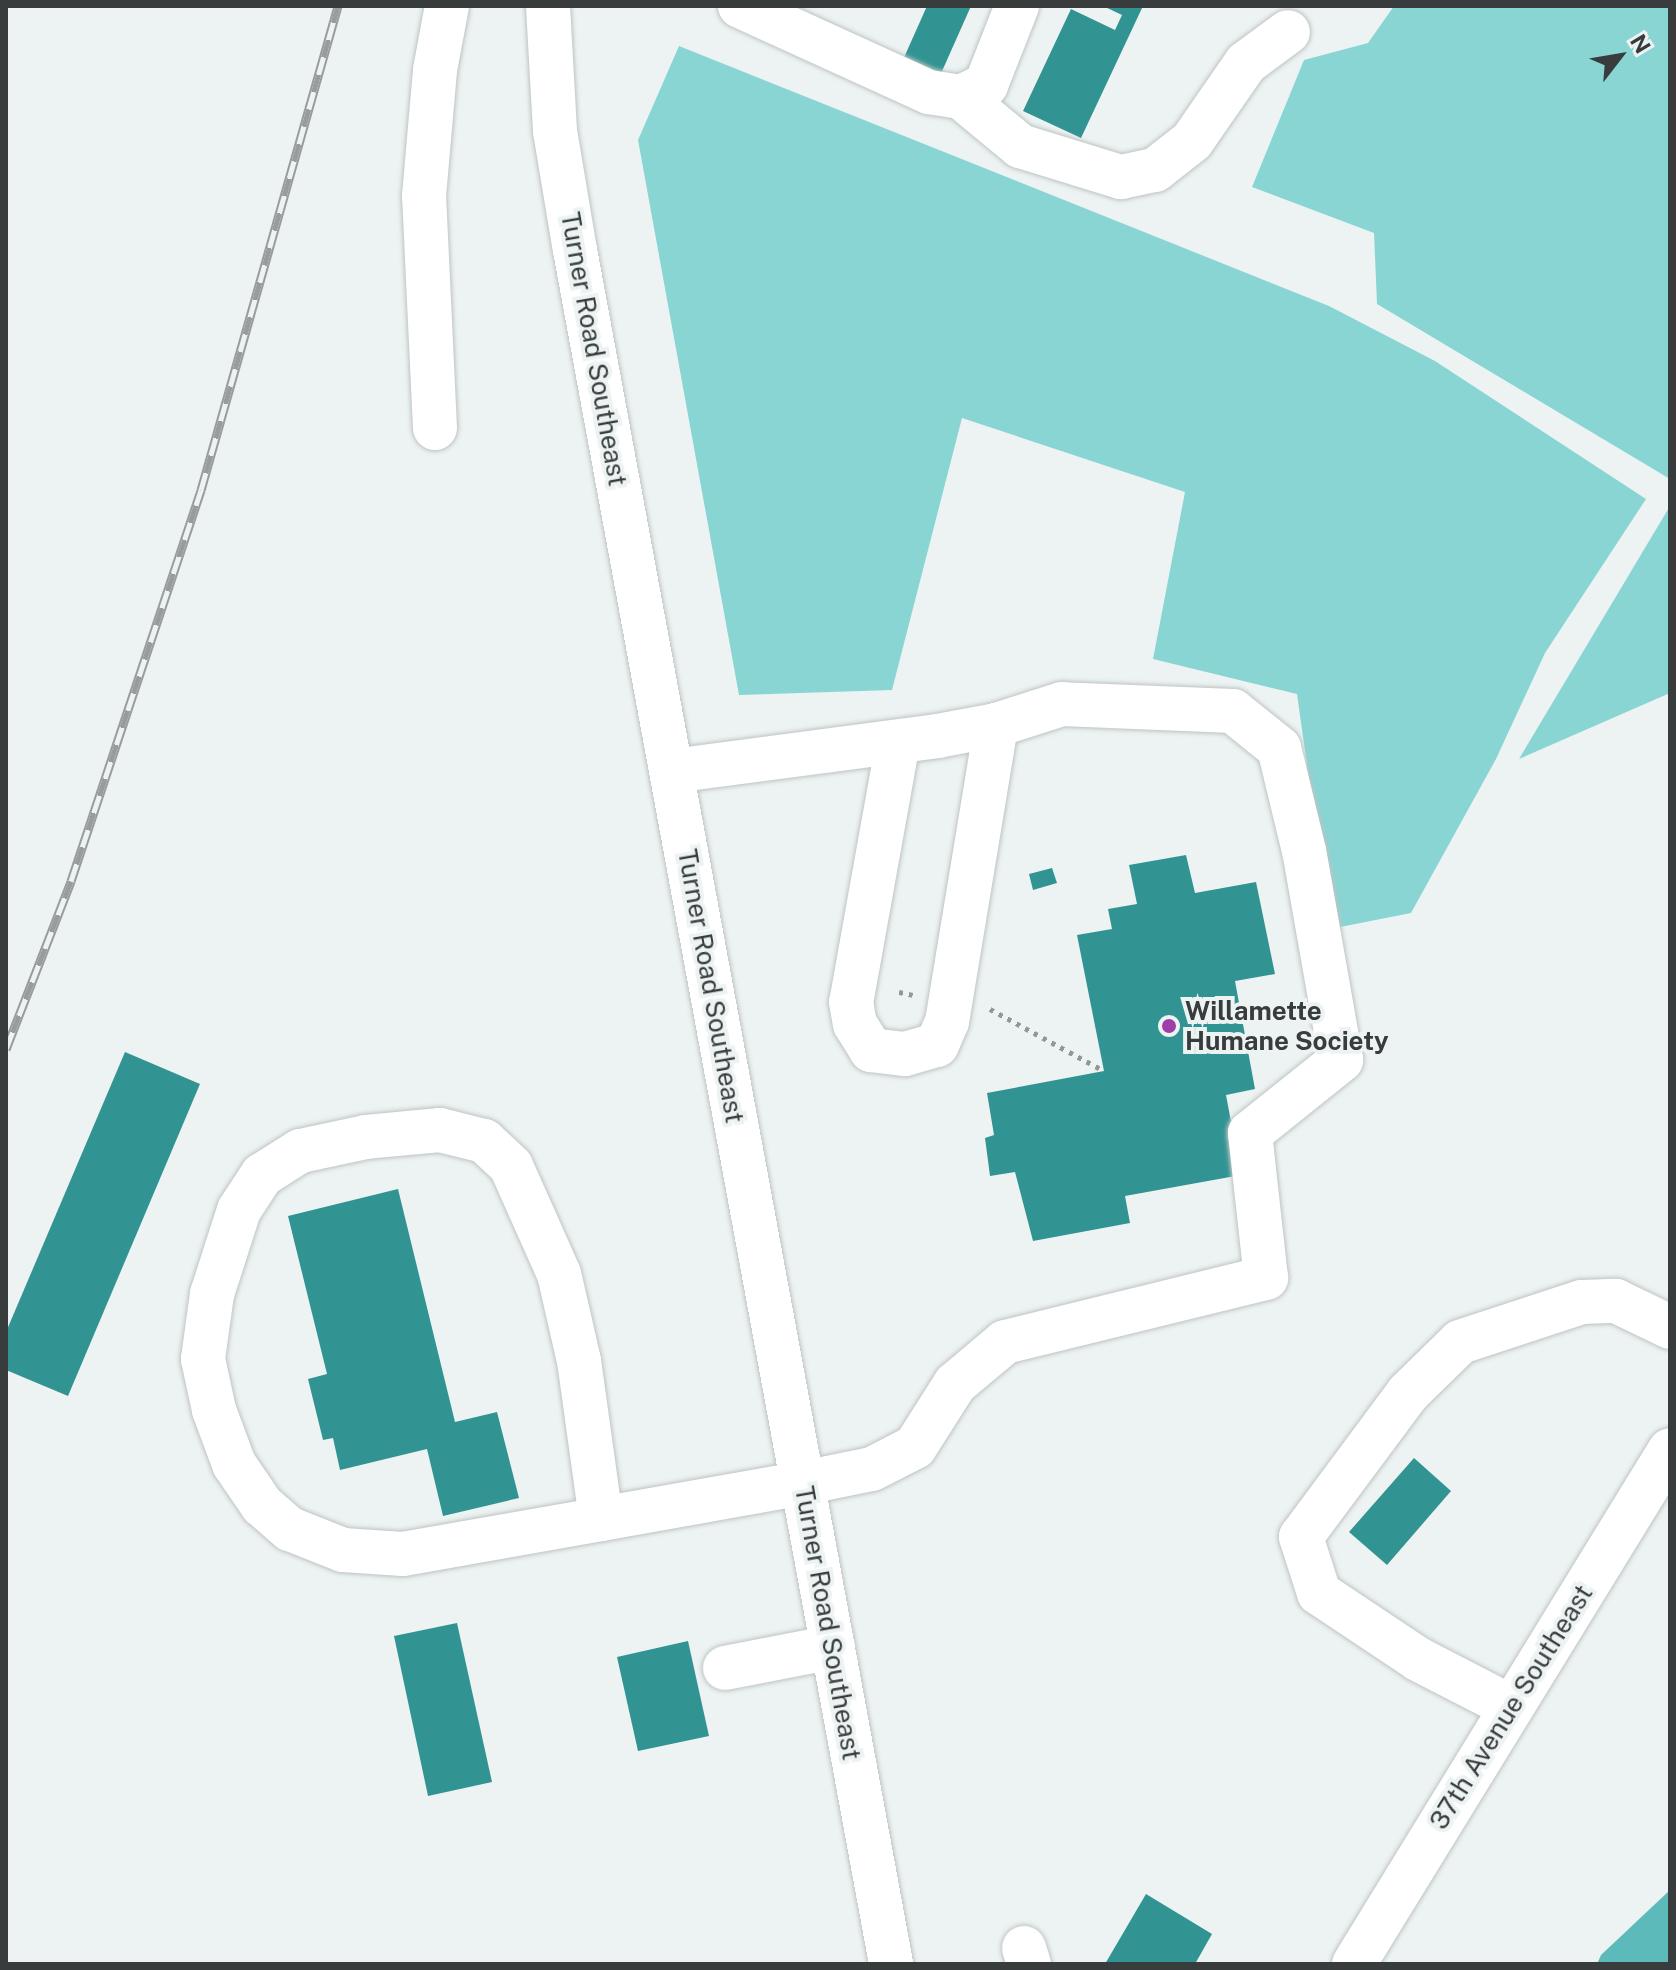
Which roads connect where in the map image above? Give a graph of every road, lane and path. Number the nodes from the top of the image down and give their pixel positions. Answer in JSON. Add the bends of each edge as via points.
{"nodes":[{"id":1,"x":447,"y":6,"type":"edge"},
{"id":2,"x":548,"y":6,"type":"edge"},
{"id":3,"x":740,"y":6,"type":"edge"},
{"id":4,"x":1017,"y":6,"type":"edge"},
{"id":5,"x":1288,"y":32,"type":"dead end"},
{"id":6,"x":961,"y":97,"type":"junction"},
{"id":7,"x":435,"y":428,"type":"dead end"},
{"id":8,"x":996,"y":725,"type":"junction"},
{"id":9,"x":898,"y":742,"type":"junction"},
{"id":10,"x":671,"y":771,"type":"junction"},
{"id":11,"x":899,"y":992,"type":"dead end"},
{"id":12,"x":950,"y":1002,"type":"junction"},
{"id":13,"x":1104,"y":1071,"type":"dead end"},
{"id":14,"x":1670,"y":1327,"type":"edge"},
{"id":15,"x":1670,"y":1450,"type":"edge"},
{"id":16,"x":803,"y":1483,"type":"junction"},
{"id":17,"x":601,"y":1519,"type":"junction"},
{"id":18,"x":833,"y":1647,"type":"junction"},
{"id":19,"x":725,"y":1668,"type":"dead end"},
{"id":20,"x":1511,"y":1707,"type":"junction"},
{"id":21,"x":891,"y":1964,"type":"edge"},
{"id":22,"x":1354,"y":1964,"type":"edge"}],
"edges":[{"from":1,"to":7,"type":"main road","via":[[435,70],[424,196]]},
{"from":2,"to":10,"type":"main road","name":"Turner Road Southeast","via":[[547,61],[560,161]]},
{"from":3,"to":6,"type":"main road","via":[[929,92]]},
{"from":4,"to":6,"type":"main road","via":[[986,85]]},
{"from":5,"to":6,"type":"main road","via":[[1246,63],[1192,141],[1155,170],[1098,172],[1020,146]]},
{"from":8,"to":9,"type":"main road"},
{"from":8,"to":12,"type":"main road"},
{"from":8,"to":16,"type":"main road","via":[[1062,704],[1096,701],[1233,711],[1279,748],[1304,851],[1341,1060],[1250,1133],[1266,1278],[1005,1342],[955,1384],[915,1447],[872,1469]]},
{"from":9,"to":10,"type":"main road"},
{"from":9,"to":12,"type":"main road","via":[[851,1002],[855,1024],[871,1050],[905,1054],[937,1045]]},
{"from":10,"to":16,"type":"main road","name":"Turner Road Southeast"},
{"from":11,"to":12,"type":"path"},
{"from":12,"to":13,"type":"path","via":[[989,1009]]},
{"from":14,"to":20,"type":"main road","via":[[1616,1301],[1582,1302],[1460,1342],[1408,1393],[1301,1537],[1319,1593],[1418,1659]]},
{"from":15,"to":20,"type":"main road","name":"37th Avenue Southeast"},
{"from":16,"to":17,"type":"main road"},
{"from":16,"to":18,"type":"main road","name":"Turner Road Southeast"},
{"from":17,"to":17,"type":"main road","via":[[403,1554],[343,1550],[290,1529],[262,1505],[234,1464],[203,1359],[212,1294],[239,1210],[262,1175],[300,1151],[366,1137],[440,1130],[484,1141],[511,1166],[559,1274],[579,1361]]},
{"from":18,"to":19,"type":"main road"},
{"from":18,"to":21,"type":"main road","name":"Turner Road Southeast"},
{"from":20,"to":22,"type":"main road","name":"37th Avenue Southeast"}]}
